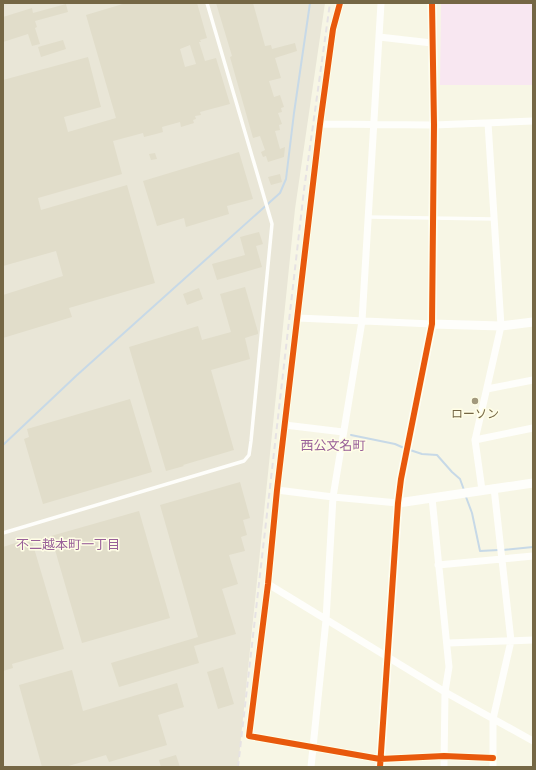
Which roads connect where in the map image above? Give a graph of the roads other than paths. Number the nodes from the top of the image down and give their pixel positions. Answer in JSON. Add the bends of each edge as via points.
{"nodes":[{"id":1,"x":206,"y":3,"type":"edge"},
{"id":2,"x":340,"y":3,"type":"edge"},
{"id":3,"x":381,"y":3,"type":"edge"},
{"id":4,"x":432,"y":3,"type":"edge"},
{"id":5,"x":379,"y":37,"type":"junction"},
{"id":6,"x":432,"y":43,"type":"junction"},
{"id":7,"x":533,"y":121,"type":"edge"},
{"id":8,"x":488,"y":123,"type":"junction"},
{"id":9,"x":320,"y":124,"type":"junction"},
{"id":10,"x":374,"y":124,"type":"junction"},
{"id":11,"x":434,"y":125,"type":"junction"},
{"id":12,"x":368,"y":217,"type":"junction"},
{"id":13,"x":434,"y":219,"type":"junction"},
{"id":14,"x":494,"y":219,"type":"junction"},
{"id":15,"x":298,"y":318,"type":"junction"},
{"id":16,"x":362,"y":321,"type":"junction"},
{"id":17,"x":533,"y":322,"type":"edge"},
{"id":18,"x":432,"y":324,"type":"junction"},
{"id":19,"x":501,"y":326,"type":"junction"},
{"id":20,"x":533,"y":380,"type":"edge"},
{"id":21,"x":487,"y":389,"type":"junction"},
{"id":22,"x":285,"y":425,"type":"junction"},
{"id":23,"x":533,"y":428,"type":"edge"},
{"id":24,"x":343,"y":432,"type":"junction"},
{"id":25,"x":475,"y":440,"type":"junction"},
{"id":26,"x":533,"y":483,"type":"edge"},
{"id":27,"x":494,"y":488,"type":"junction"},
{"id":28,"x":277,"y":490,"type":"junction"},
{"id":29,"x":482,"y":490,"type":"junction"},
{"id":30,"x":333,"y":497,"type":"junction"},
{"id":31,"x":432,"y":498,"type":"junction"},
{"id":32,"x":398,"y":503,"type":"junction"},
{"id":33,"x":3,"y":533,"type":"edge"},
{"id":34,"x":533,"y":556,"type":"edge"},
{"id":35,"x":502,"y":558,"type":"junction"},
{"id":36,"x":438,"y":565,"type":"junction"},
{"id":37,"x":268,"y":584,"type":"junction"},
{"id":38,"x":326,"y":620,"type":"junction"},
{"id":39,"x":533,"y":640,"type":"edge"},
{"id":40,"x":511,"y":641,"type":"junction"},
{"id":41,"x":448,"y":643,"type":"junction"},
{"id":42,"x":387,"y":656,"type":"junction"},
{"id":43,"x":445,"y":692,"type":"junction"},
{"id":44,"x":493,"y":719,"type":"junction"},
{"id":45,"x":533,"y":741,"type":"edge"},
{"id":46,"x":313,"y":748,"type":"junction"},
{"id":47,"x":444,"y":756,"type":"junction"},
{"id":48,"x":493,"y":758,"type":"junction"},
{"id":49,"x":380,"y":763,"type":"edge"},
{"id":50,"x":311,"y":767,"type":"edge"},
{"id":51,"x":444,"y":767,"type":"edge"},
{"id":52,"x":493,"y":767,"type":"edge"}],
"edges":[{"from":1,"to":33,"type":"lane","via":[[272,224],[249,455],[244,462]]},
{"from":2,"to":9,"type":"street","via":[[333,29]]},
{"from":3,"to":5,"type":"street"},
{"from":4,"to":6,"type":"street"},
{"from":5,"to":6,"type":"street"},
{"from":5,"to":10,"type":"street"},
{"from":6,"to":11,"type":"street"},
{"from":7,"to":8,"type":"street"},
{"from":8,"to":11,"type":"street"},
{"from":8,"to":14,"type":"street"},
{"from":9,"to":10,"type":"street"},
{"from":9,"to":15,"type":"street"},
{"from":10,"to":11,"type":"street"},
{"from":10,"to":12,"type":"street"},
{"from":11,"to":13,"type":"street"},
{"from":12,"to":13,"type":"lane"},
{"from":12,"to":16,"type":"street"},
{"from":13,"to":14,"type":"lane"},
{"from":13,"to":18,"type":"street"},
{"from":14,"to":19,"type":"street"},
{"from":15,"to":16,"type":"street"},
{"from":15,"to":22,"type":"street"},
{"from":16,"to":18,"type":"street"},
{"from":16,"to":24,"type":"street"},
{"from":17,"to":19,"type":"street"},
{"from":18,"to":19,"type":"street"},
{"from":18,"to":32,"type":"street"},
{"from":19,"to":21,"type":"street"},
{"from":20,"to":21,"type":"street"},
{"from":21,"to":25,"type":"street"},
{"from":22,"to":24,"type":"street"},
{"from":22,"to":28,"type":"street"},
{"from":23,"to":25,"type":"street"},
{"from":24,"to":30,"type":"street"},
{"from":25,"to":29,"type":"street"},
{"from":26,"to":27,"type":"street"},
{"from":27,"to":29,"type":"street"},
{"from":27,"to":35,"type":"street"},
{"from":28,"to":30,"type":"street"},
{"from":28,"to":37,"type":"street"},
{"from":29,"to":31,"type":"street"},
{"from":30,"to":32,"type":"street"},
{"from":30,"to":38,"type":"street"},
{"from":31,"to":32,"type":"street"},
{"from":31,"to":36,"type":"street"},
{"from":32,"to":42,"type":"street"},
{"from":34,"to":35,"type":"street"},
{"from":35,"to":36,"type":"street"},
{"from":35,"to":40,"type":"street"},
{"from":36,"to":41,"type":"street"},
{"from":37,"to":38,"type":"street"},
{"from":37,"to":46,"type":"street","via":[[249,736]]},
{"from":38,"to":42,"type":"street"},
{"from":38,"to":46,"type":"street"},
{"from":39,"to":40,"type":"street"},
{"from":40,"to":41,"type":"street"},
{"from":40,"to":44,"type":"street"},
{"from":41,"to":43,"type":"street","via":[[449,667]]},
{"from":42,"to":43,"type":"street"},
{"from":42,"to":49,"type":"street"},
{"from":43,"to":44,"type":"street"},
{"from":43,"to":47,"type":"street"},
{"from":44,"to":45,"type":"street"},
{"from":44,"to":48,"type":"street"},
{"from":46,"to":49,"type":"street"},
{"from":46,"to":50,"type":"street"},
{"from":47,"to":48,"type":"street"},
{"from":47,"to":49,"type":"street"},
{"from":47,"to":51,"type":"street"},
{"from":48,"to":52,"type":"street"}]}
